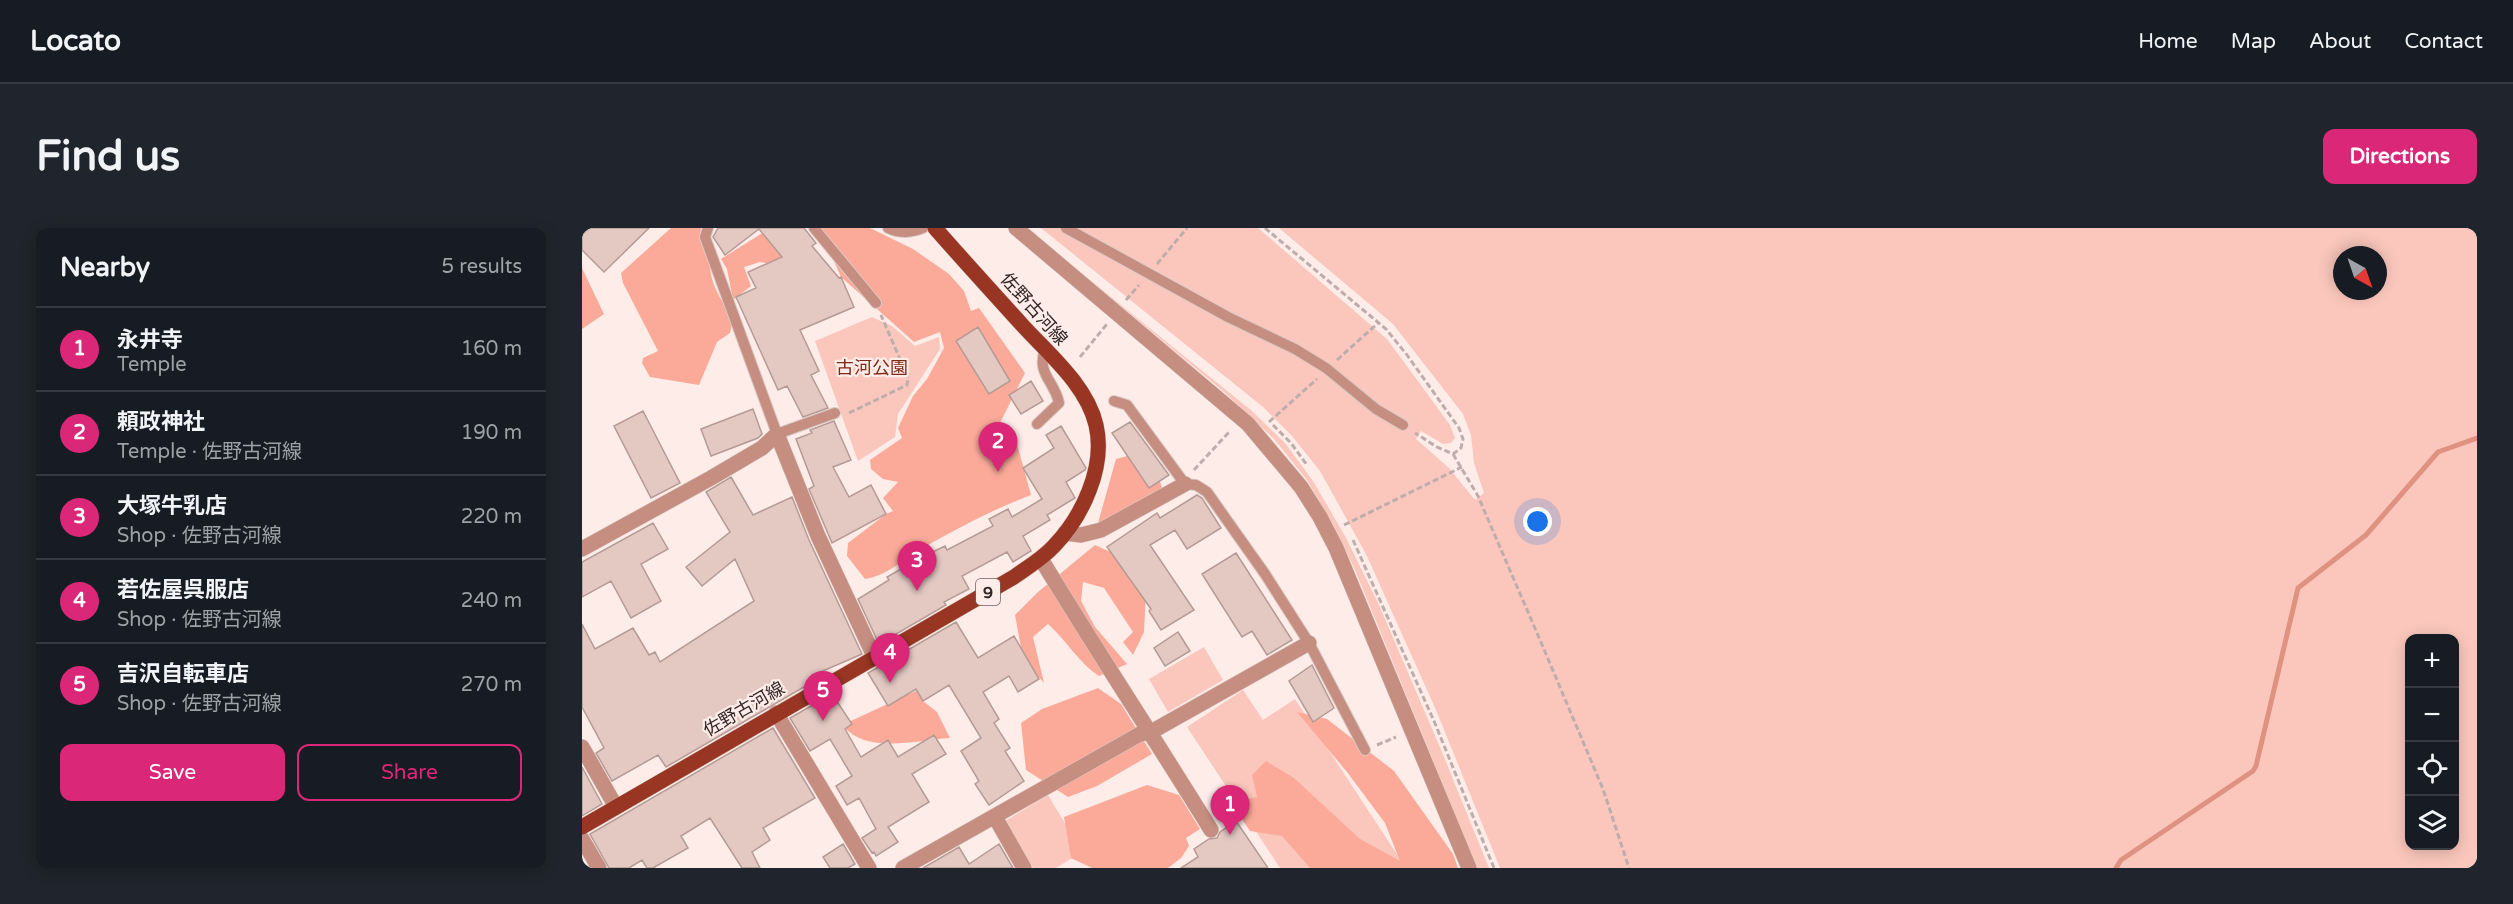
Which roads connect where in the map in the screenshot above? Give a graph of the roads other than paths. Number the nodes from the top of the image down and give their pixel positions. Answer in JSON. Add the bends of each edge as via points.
{"nodes":[{"id":1,"x":708,"y":228,"type":"edge"},
{"id":2,"x":814,"y":228,"type":"edge"},
{"id":3,"x":888,"y":228,"type":"edge"},
{"id":4,"x":934,"y":228,"type":"edge"},
{"id":5,"x":1016,"y":228,"type":"edge"},
{"id":6,"x":1066,"y":228,"type":"edge"},
{"id":7,"x":914,"y":229,"type":"edge"},
{"id":8,"x":876,"y":303,"type":"road end"},
{"id":9,"x":1045,"y":350,"type":"junction"},
{"id":10,"x":1114,"y":401,"type":"dead end"},
{"id":11,"x":835,"y":413,"type":"road end"},
{"id":12,"x":1037,"y":424,"type":"dead end"},
{"id":13,"x":1403,"y":425,"type":"road end"},
{"id":14,"x":777,"y":434,"type":"junction"},
{"id":15,"x":1189,"y":477,"type":"junction"},
{"id":16,"x":1065,"y":533,"type":"junction"},
{"id":17,"x":582,"y":549,"type":"edge"},
{"id":18,"x":1041,"y":559,"type":"junction"},
{"id":19,"x":1309,"y":643,"type":"junction"},
{"id":20,"x":874,"y":656,"type":"junction"},
{"id":21,"x":776,"y":713,"type":"junction"},
{"id":22,"x":1151,"y":732,"type":"junction"},
{"id":23,"x":582,"y":747,"type":"edge"},
{"id":24,"x":1365,"y":750,"type":"road end"},
{"id":25,"x":615,"y":807,"type":"junction"},
{"id":26,"x":995,"y":817,"type":"junction"},
{"id":27,"x":582,"y":827,"type":"edge"},
{"id":28,"x":1211,"y":830,"type":"dead end"},
{"id":29,"x":582,"y":838,"type":"edge"},
{"id":30,"x":599,"y":868,"type":"edge"},
{"id":31,"x":869,"y":868,"type":"edge"},
{"id":32,"x":903,"y":868,"type":"edge"},
{"id":33,"x":1024,"y":868,"type":"edge"},
{"id":34,"x":1469,"y":868,"type":"edge"}],
"edges":[{"from":1,"to":14,"type":"lane","via":[[705,237]]},
{"from":2,"to":8,"type":"lane"},
{"from":3,"to":7,"type":"lane"},
{"from":4,"to":9,"type":"main road","name":"佐野古河線","number":"9"},
{"from":5,"to":34,"type":"street","via":[[1248,424],[1301,487],[1336,548]]},
{"from":6,"to":13,"type":"lane","via":[[1310,358]]},
{"from":9,"to":12,"type":"lane","via":[[1041,360],[1044,373],[1059,403]]},
{"from":9,"to":16,"type":"main road","name":"佐野古河線","number":"9","via":[[1078,388],[1097,426],[1095,468],[1079,513]]},
{"from":10,"to":15,"type":"lane","via":[[1127,405]]},
{"from":11,"to":14,"type":"lane"},
{"from":14,"to":17,"type":"street","via":[[762,448]]},
{"from":14,"to":20,"type":"street","via":[[818,536]]},
{"from":15,"to":16,"type":"street","via":[[1101,530],[1081,535]]},
{"from":15,"to":19,"type":"lane","via":[[1207,492]]},
{"from":16,"to":18,"type":"main road","name":"佐野古河線","number":"9"},
{"from":18,"to":20,"type":"main road","name":"佐野古河線","number":"9"},
{"from":18,"to":22,"type":"street"},
{"from":19,"to":22,"type":"street"},
{"from":19,"to":24,"type":"lane"},
{"from":20,"to":21,"type":"main road","name":"佐野古河線","number":"9"},
{"from":21,"to":25,"type":"main road","name":"佐野古河線","number":"9"},
{"from":21,"to":31,"type":"street"},
{"from":22,"to":26,"type":"street","via":[[1140,734]]},
{"from":22,"to":28,"type":"street"},
{"from":23,"to":25,"type":"street"},
{"from":25,"to":27,"type":"main road","name":"佐野古河線","number":"9"},
{"from":26,"to":32,"type":"street"},
{"from":26,"to":33,"type":"street"},
{"from":29,"to":30,"type":"street"}]}
